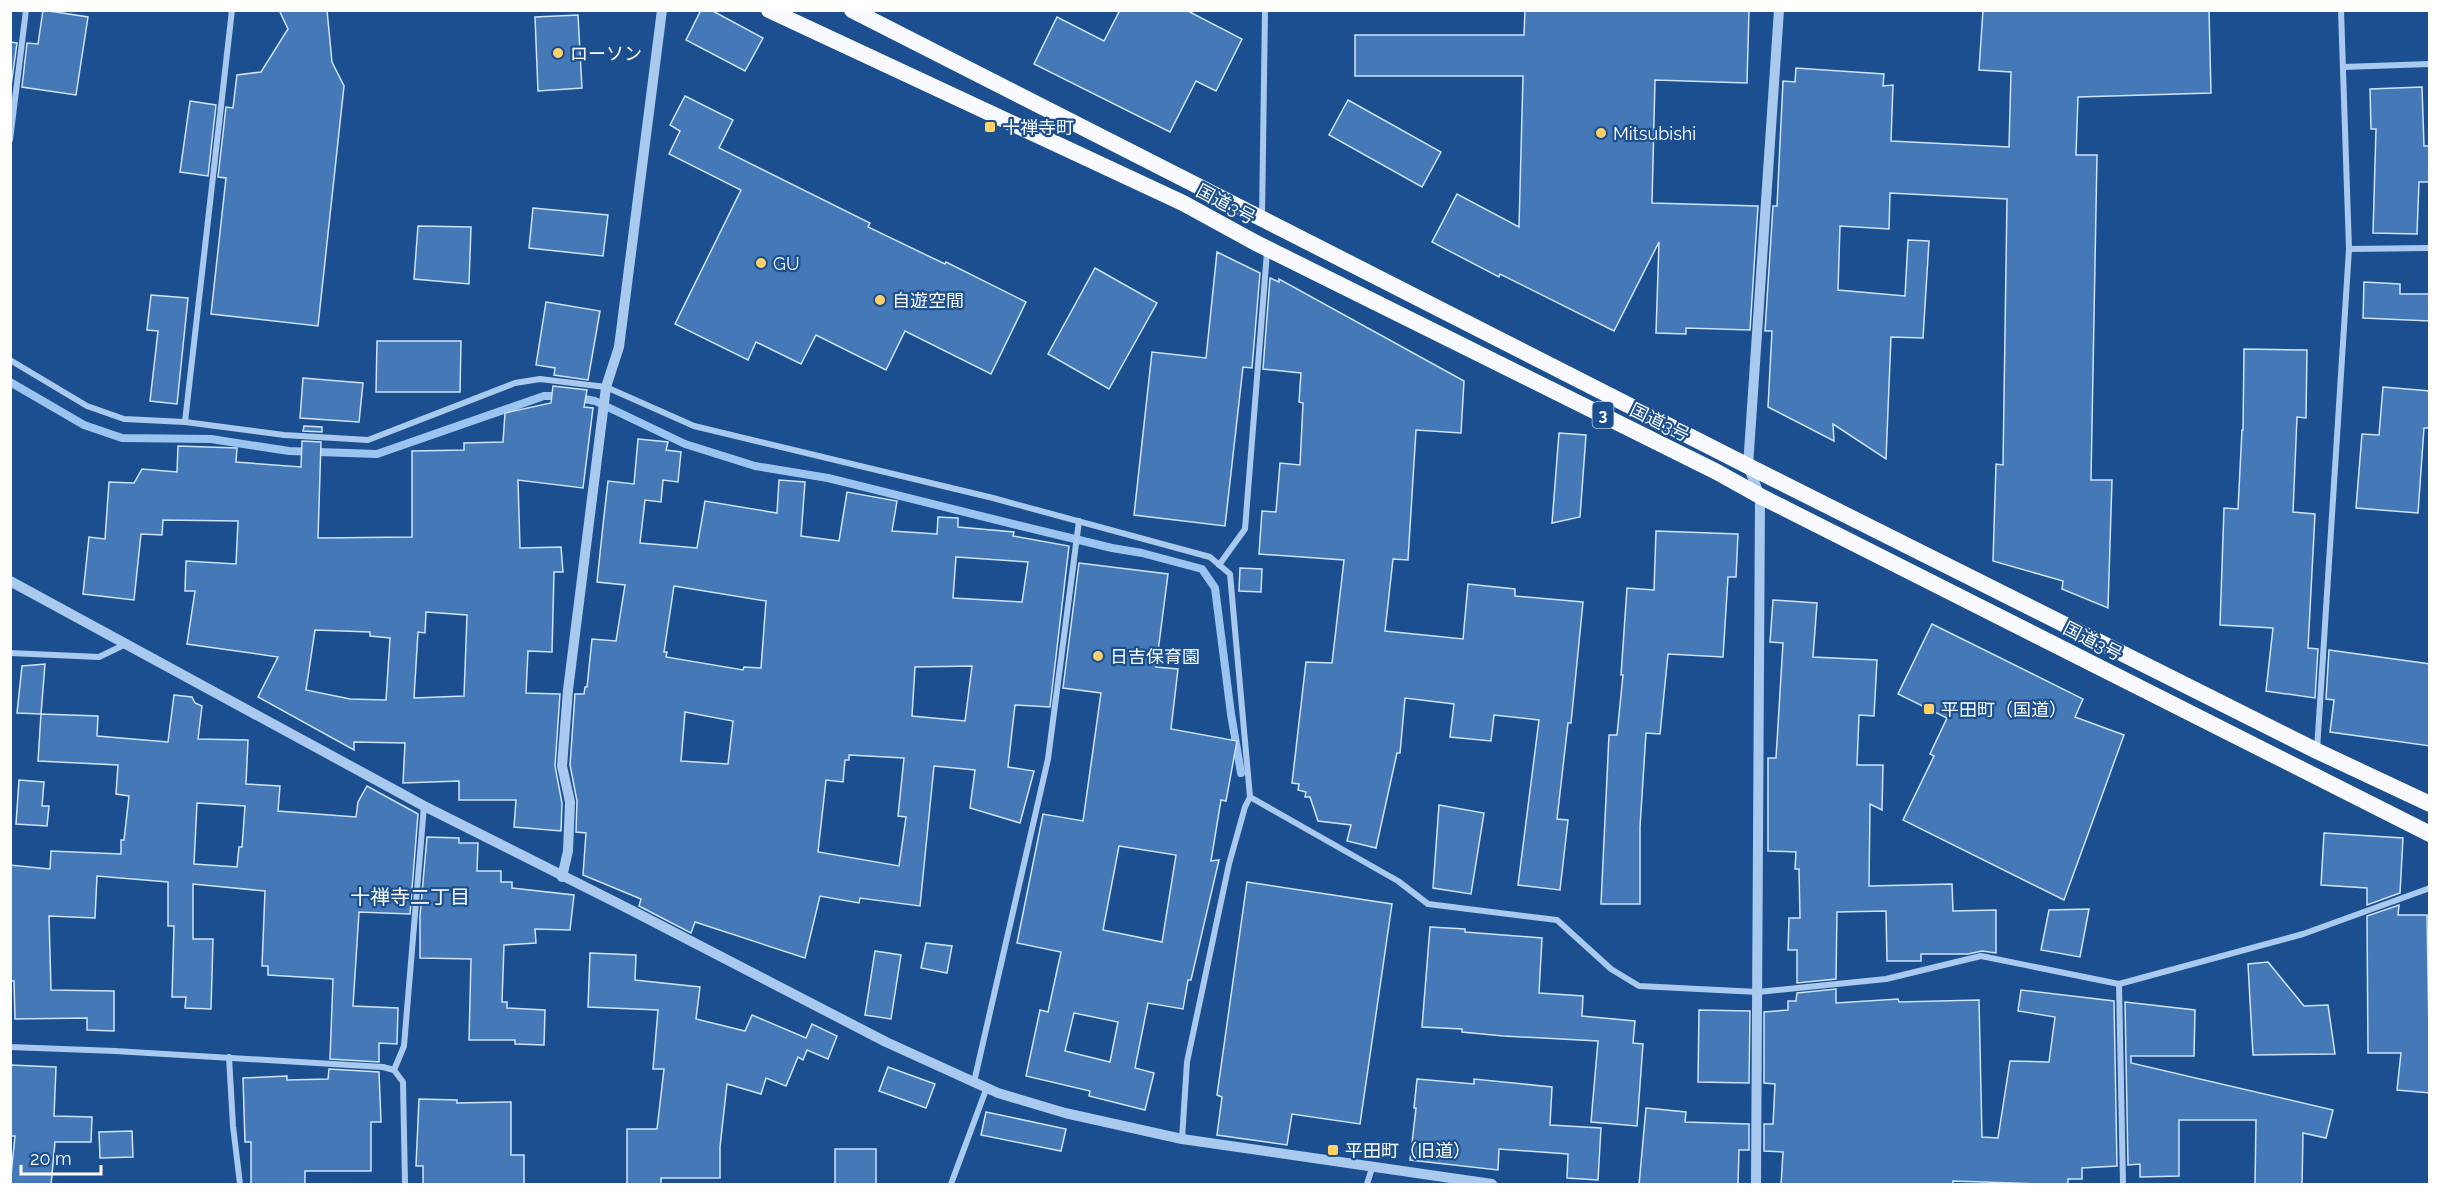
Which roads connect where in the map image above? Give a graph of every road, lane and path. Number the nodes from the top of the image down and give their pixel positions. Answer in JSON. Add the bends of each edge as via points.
{"nodes":[{"id":1,"x":26,"y":10,"type":"edge"},
{"id":2,"x":232,"y":10,"type":"edge"},
{"id":3,"x":662,"y":10,"type":"edge"},
{"id":4,"x":769,"y":10,"type":"edge"},
{"id":5,"x":852,"y":10,"type":"edge"},
{"id":6,"x":1265,"y":10,"type":"edge"},
{"id":7,"x":1779,"y":10,"type":"edge"},
{"id":8,"x":2341,"y":10,"type":"edge"},
{"id":9,"x":2430,"y":64,"type":"edge"},
{"id":10,"x":2343,"y":67,"type":"junction"},
{"id":11,"x":10,"y":140,"type":"edge"},
{"id":12,"x":1262,"y":217,"type":"junction"},
{"id":13,"x":1267,"y":248,"type":"junction"},
{"id":14,"x":2430,"y":248,"type":"edge"},
{"id":15,"x":2349,"y":249,"type":"junction"},
{"id":16,"x":10,"y":360,"type":"edge"},
{"id":17,"x":606,"y":387,"type":"junction"},
{"id":18,"x":185,"y":422,"type":"junction"},
{"id":19,"x":1748,"y":466,"type":"junction"},
{"id":20,"x":1760,"y":496,"type":"junction"},
{"id":21,"x":1079,"y":521,"type":"junction"},
{"id":22,"x":1219,"y":565,"type":"junction"},
{"id":23,"x":10,"y":581,"type":"edge"},
{"id":24,"x":126,"y":644,"type":"junction"},
{"id":25,"x":10,"y":653,"type":"edge"},
{"id":26,"x":2318,"y":751,"type":"junction"},
{"id":27,"x":1250,"y":797,"type":"junction"},
{"id":28,"x":2430,"y":804,"type":"edge"},
{"id":29,"x":424,"y":806,"type":"junction"},
{"id":30,"x":2430,"y":834,"type":"edge"},
{"id":31,"x":562,"y":877,"type":"junction"},
{"id":32,"x":2430,"y":888,"type":"edge"},
{"id":33,"x":2119,"y":984,"type":"junction"},
{"id":34,"x":1758,"y":992,"type":"junction"},
{"id":35,"x":10,"y":1047,"type":"edge"},
{"id":36,"x":229,"y":1058,"type":"junction"},
{"id":37,"x":394,"y":1070,"type":"junction"},
{"id":38,"x":974,"y":1082,"type":"junction"},
{"id":39,"x":987,"y":1087,"type":"junction"},
{"id":40,"x":1182,"y":1139,"type":"junction"},
{"id":41,"x":1372,"y":1168,"type":"junction"},
{"id":42,"x":240,"y":1185,"type":"edge"},
{"id":43,"x":405,"y":1185,"type":"edge"},
{"id":44,"x":951,"y":1185,"type":"edge"},
{"id":45,"x":1367,"y":1185,"type":"edge"},
{"id":46,"x":1492,"y":1185,"type":"edge"},
{"id":47,"x":1756,"y":1185,"type":"edge"},
{"id":48,"x":2123,"y":1185,"type":"edge"}],
"edges":[{"from":1,"to":11,"type":"street"},
{"from":2,"to":18,"type":"street"},
{"from":3,"to":17,"type":"street","via":[[619,347]]},
{"from":4,"to":13,"type":"highway","name":"国道3号","number":"3","via":[[1183,203]]},
{"from":5,"to":12,"type":"highway","name":"国道3号","number":"3"},
{"from":6,"to":12,"type":"street"},
{"from":7,"to":19,"type":"street"},
{"from":8,"to":10,"type":"street"},
{"from":9,"to":10,"type":"street"},
{"from":10,"to":15,"type":"street"},
{"from":12,"to":19,"type":"highway","name":"国道3号","number":"3"},
{"from":13,"to":20,"type":"highway","name":"国道3号","number":"3"},
{"from":13,"to":22,"type":"street","via":[[1245,529]]},
{"from":14,"to":15,"type":"street"},
{"from":15,"to":26,"type":"street"},
{"from":16,"to":18,"type":"street","via":[[87,406],[124,419]]},
{"from":17,"to":18,"type":"street","via":[[540,379],[515,383],[368,440],[284,435]]},
{"from":17,"to":21,"type":"street","via":[[694,426]]},
{"from":17,"to":31,"type":"street","via":[[561,766],[570,802],[568,851]]},
{"from":19,"to":20,"type":"street"},
{"from":19,"to":26,"type":"highway","name":"国道3号","number":"3"},
{"from":20,"to":30,"type":"highway","name":"国道3号","number":"3"},
{"from":20,"to":34,"type":"street"},
{"from":21,"to":22,"type":"street","via":[[1210,557]]},
{"from":21,"to":38,"type":"street","via":[[1048,759]]},
{"from":22,"to":27,"type":"street","via":[[1230,574]]},
{"from":23,"to":24,"type":"street"},
{"from":24,"to":25,"type":"street","via":[[99,657]]},
{"from":24,"to":29,"type":"street"},
{"from":26,"to":28,"type":"highway","name":"国道3号","number":"3"},
{"from":27,"to":34,"type":"street","via":[[1398,881],[1428,904],[1557,920],[1611,969],[1639,986]]},
{"from":27,"to":40,"type":"street","via":[[1229,864],[1187,1062]]},
{"from":29,"to":31,"type":"street"},
{"from":29,"to":37,"type":"street","via":[[404,1046]]},
{"from":31,"to":38,"type":"street","via":[[886,1042]]},
{"from":32,"to":33,"type":"street","via":[[2303,934]]},
{"from":33,"to":34,"type":"street","via":[[1981,957],[1886,979]]},
{"from":33,"to":48,"type":"street"},
{"from":34,"to":47,"type":"street"},
{"from":35,"to":36,"type":"street"},
{"from":36,"to":37,"type":"street"},
{"from":36,"to":42,"type":"street"},
{"from":37,"to":43,"type":"street","via":[[403,1082]]},
{"from":38,"to":39,"type":"street"},
{"from":39,"to":40,"type":"street","via":[[1065,1113]]},
{"from":39,"to":44,"type":"street"},
{"from":40,"to":41,"type":"street"},
{"from":41,"to":45,"type":"street"},
{"from":41,"to":46,"type":"street"}]}
